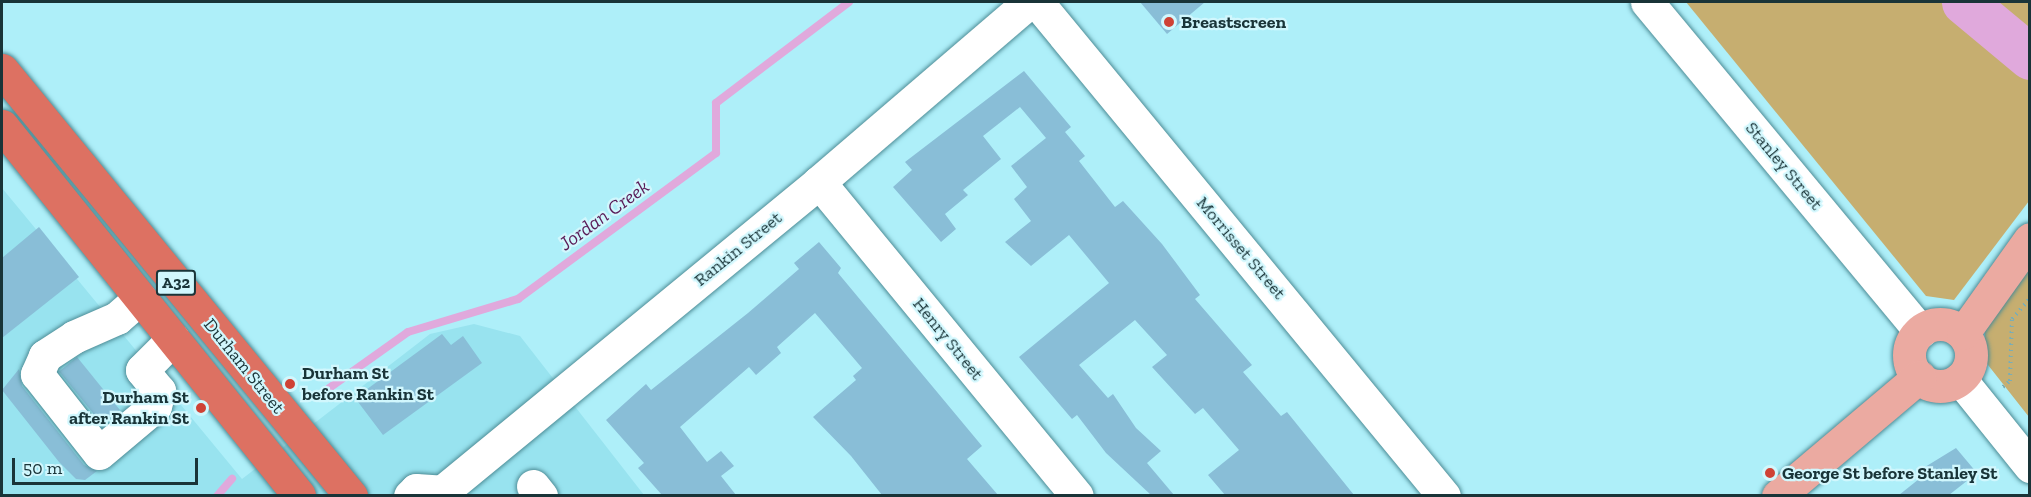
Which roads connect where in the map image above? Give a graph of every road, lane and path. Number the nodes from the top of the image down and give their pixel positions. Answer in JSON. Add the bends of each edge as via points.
{"nodes":[{"id":1,"x":1029,"y":2,"type":"edge"},
{"id":2,"x":1037,"y":2,"type":"edge"},
{"id":3,"x":1647,"y":2,"type":"edge"},
{"id":4,"x":2,"y":70,"type":"edge"},
{"id":5,"x":2,"y":126,"type":"edge"},
{"id":6,"x":819,"y":182,"type":"junction"},
{"id":7,"x":2030,"y":239,"type":"edge"},
{"id":8,"x":140,"y":298,"type":"junction"},
{"id":9,"x":2029,"y":300,"type":"edge"},
{"id":10,"x":1920,"y":331,"type":"junction"},
{"id":11,"x":1963,"y":333,"type":"junction"},
{"id":12,"x":173,"y":339,"type":"junction"},
{"id":13,"x":1919,"y":377,"type":"junction"},
{"id":14,"x":1960,"y":379,"type":"junction"},
{"id":15,"x":1982,"y":406,"type":"junction"},
{"id":16,"x":2030,"y":466,"type":"edge"},
{"id":17,"x":442,"y":494,"type":"edge"},
{"id":18,"x":299,"y":495,"type":"edge"},
{"id":19,"x":351,"y":495,"type":"edge"},
{"id":20,"x":410,"y":495,"type":"edge"},
{"id":21,"x":1077,"y":495,"type":"edge"},
{"id":22,"x":1444,"y":495,"type":"edge"},
{"id":23,"x":1778,"y":495,"type":"edge"}],
"edges":[{"from":1,"to":6,"type":"street","name":"Rankin Street"},
{"from":2,"to":22,"type":"street","name":"Morrisset Street"},
{"from":3,"to":10,"type":"street","name":"Stanley Street"},
{"from":4,"to":19,"type":"highway","name":"Durham Street","number":"A32"},
{"from":5,"to":8,"type":"highway","number":"A32"},
{"from":6,"to":17,"type":"street","name":"Rankin Street"},
{"from":6,"to":21,"type":"street","name":"Henry Street"},
{"from":7,"to":11,"type":"main road"},
{"from":8,"to":12,"type":"highway","number":"A32"},
{"from":8,"to":12,"type":"street","via":[[117,318],[74,337],[45,356],[37,374],[99,453],[155,406],[159,392],[142,370]]},
{"from":9,"to":15,"type":"path","via":[[2012,319],[2010,381]]},
{"from":10,"to":11,"type":"main road","via":[[1947,324]]},
{"from":10,"to":13,"type":"main road","via":[[1913,339],[1909,359]]},
{"from":11,"to":14,"type":"main road","via":[[1971,351],[1967,371]]},
{"from":12,"to":18,"type":"highway","number":"A32"},
{"from":13,"to":14,"type":"main road","via":[[1944,386]]},
{"from":13,"to":23,"type":"main road"},
{"from":14,"to":15,"type":"street"},
{"from":15,"to":16,"type":"street"},
{"from":17,"to":20,"type":"street","name":"Rankin Street","via":[[416,490]]}]}
